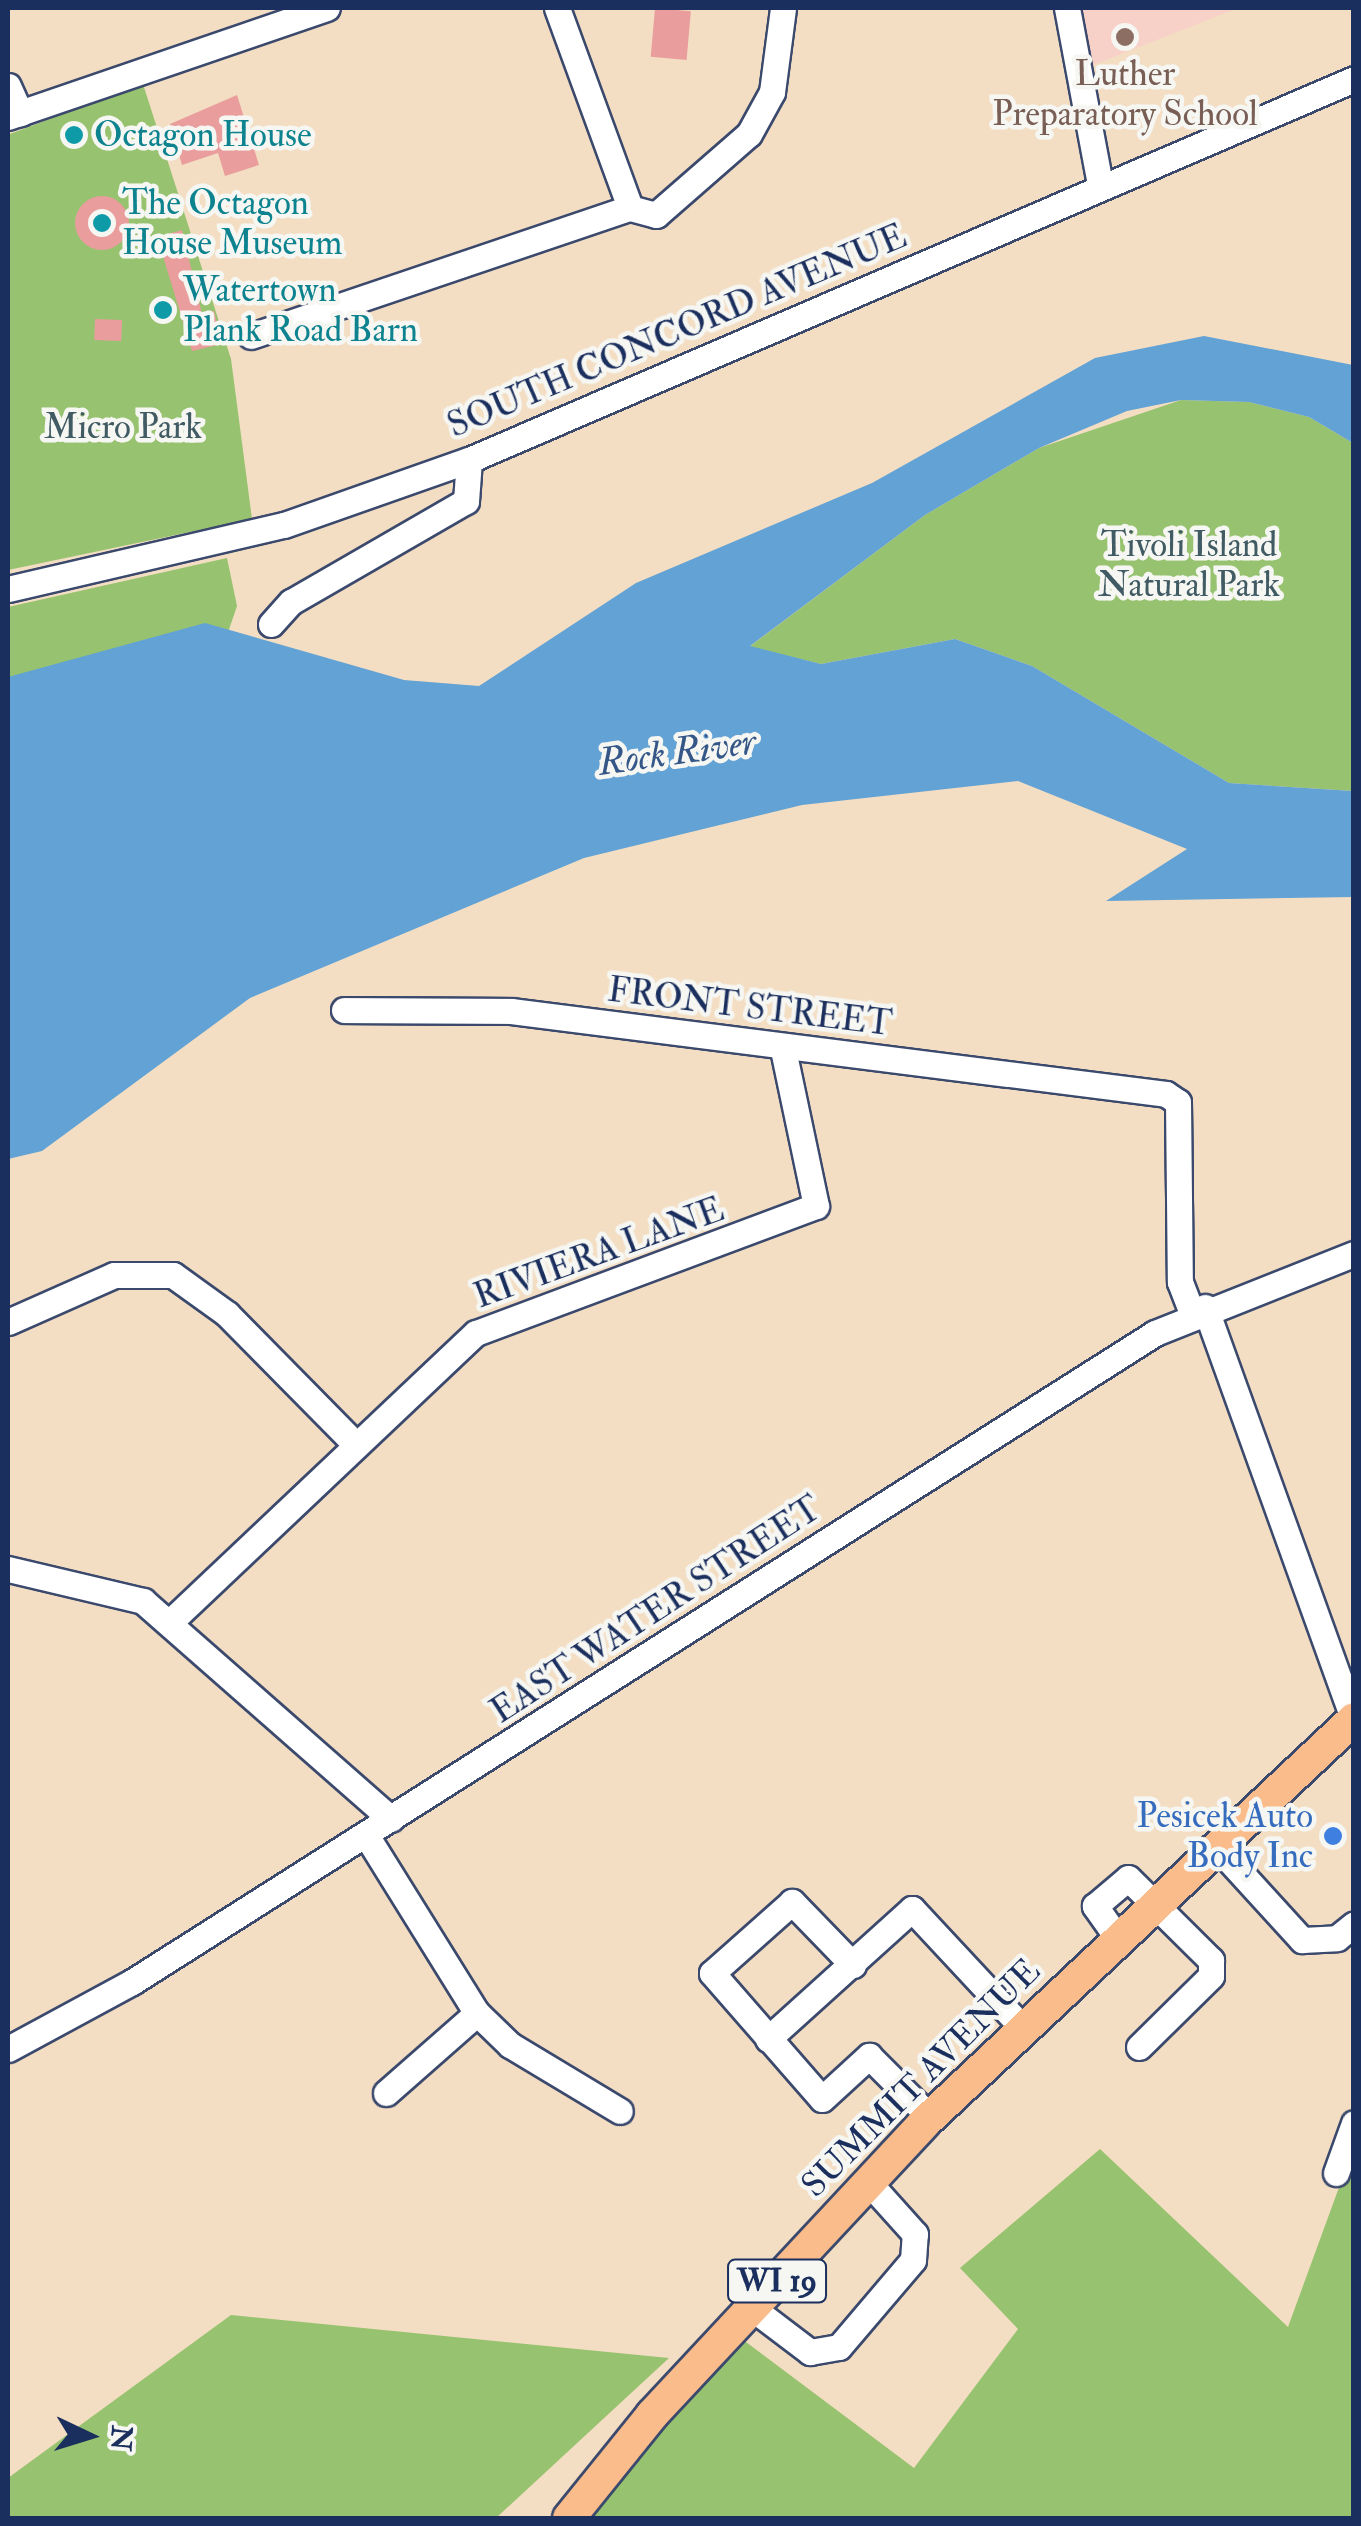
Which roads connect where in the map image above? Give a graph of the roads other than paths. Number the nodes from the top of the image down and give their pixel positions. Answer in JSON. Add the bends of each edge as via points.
{"nodes":[{"id":1,"x":328,"y":8,"type":"edge"},
{"id":2,"x":557,"y":8,"type":"edge"},
{"id":3,"x":783,"y":8,"type":"edge"},
{"id":4,"x":1067,"y":8,"type":"edge"},
{"id":5,"x":1354,"y":78,"type":"edge"},
{"id":6,"x":8,"y":86,"type":"edge"},
{"id":7,"x":14,"y":115,"type":"edge"},
{"id":8,"x":1100,"y":185,"type":"junction"},
{"id":9,"x":630,"y":208,"type":"junction"},
{"id":10,"x":251,"y":336,"type":"dead end"},
{"id":11,"x":469,"y":460,"type":"junction"},
{"id":12,"x":8,"y":589,"type":"edge"},
{"id":13,"x":271,"y":624,"type":"dead end"},
{"id":14,"x":344,"y":1010,"type":"dead end"},
{"id":15,"x":784,"y":1049,"type":"junction"},
{"id":16,"x":1354,"y":1254,"type":"edge"},
{"id":17,"x":1198,"y":1310,"type":"junction"},
{"id":18,"x":8,"y":1322,"type":"edge"},
{"id":19,"x":356,"y":1444,"type":"junction"},
{"id":20,"x":8,"y":1570,"type":"edge"},
{"id":21,"x":171,"y":1621,"type":"junction"},
{"id":22,"x":1353,"y":1720,"type":"edge"},
{"id":23,"x":391,"y":1818,"type":"junction"},
{"id":24,"x":366,"y":1835,"type":"junction"},
{"id":25,"x":1218,"y":1848,"type":"junction"},
{"id":26,"x":1159,"y":1904,"type":"junction"},
{"id":27,"x":1354,"y":1924,"type":"edge"},
{"id":28,"x":853,"y":1965,"type":"junction"},
{"id":29,"x":477,"y":2013,"type":"junction"},
{"id":30,"x":1025,"y":2030,"type":"junction"},
{"id":31,"x":768,"y":2039,"type":"junction"},
{"id":32,"x":1139,"y":2047,"type":"dead end"},
{"id":33,"x":8,"y":2049,"type":"edge"},
{"id":34,"x":386,"y":2093,"type":"dead end"},
{"id":35,"x":620,"y":2111,"type":"dead end"},
{"id":36,"x":930,"y":2117,"type":"junction"},
{"id":37,"x":1354,"y":2123,"type":"edge"},
{"id":38,"x":1336,"y":2173,"type":"dead end"},
{"id":39,"x":868,"y":2183,"type":"junction"},
{"id":40,"x":752,"y":2308,"type":"junction"},
{"id":41,"x":569,"y":2518,"type":"edge"}],
"edges":[{"from":1,"to":7,"type":"street"},
{"from":2,"to":9,"type":"street"},
{"from":3,"to":9,"type":"street","via":[[776,78],[749,134],[656,214]]},
{"from":4,"to":8,"type":"street"},
{"from":5,"to":8,"type":"street","name":"SOUTH CONCORD AVENUE"},
{"from":6,"to":7,"type":"street"},
{"from":8,"to":11,"type":"street","name":"SOUTH CONCORD AVENUE"},
{"from":9,"to":10,"type":"street"},
{"from":11,"to":12,"type":"street","name":"SOUTH CONCORD AVENUE","via":[[284,525]]},
{"from":11,"to":13,"type":"street","via":[[466,501],[291,602]]},
{"from":14,"to":15,"type":"street","name":"FRONT STREET","via":[[511,1010]]},
{"from":15,"to":17,"type":"street","name":"FRONT STREET","via":[[1146,1091],[1178,1102],[1180,1282]]},
{"from":15,"to":19,"type":"street","name":"RIVIERA LANE","via":[[816,1206],[476,1333]]},
{"from":16,"to":17,"type":"street","name":"EAST WATER STREET"},
{"from":17,"to":22,"type":"street"},
{"from":17,"to":23,"type":"street","name":"EAST WATER STREET"},
{"from":18,"to":19,"type":"street","via":[[114,1276],[173,1275],[227,1314]]},
{"from":19,"to":21,"type":"street","name":"RIVIERA LANE"},
{"from":20,"to":21,"type":"street","via":[[130,1595]]},
{"from":21,"to":23,"type":"street"},
{"from":22,"to":25,"type":"main road","name":"SUMMIT AVENUE","number":"WI 19"},
{"from":23,"to":24,"type":"street","name":"EAST WATER STREET"},
{"from":24,"to":29,"type":"street"},
{"from":24,"to":33,"type":"street","name":"EAST WATER STREET"},
{"from":25,"to":26,"type":"main road","name":"SUMMIT AVENUE","number":"WI 19"},
{"from":25,"to":27,"type":"street","via":[[1302,1940],[1337,1938]]},
{"from":26,"to":30,"type":"main road","name":"SUMMIT AVENUE","number":"WI 19"},
{"from":26,"to":32,"type":"street","via":[[1211,1960],[1211,1976]]},
{"from":28,"to":30,"type":"street","via":[[912,1908]]},
{"from":28,"to":31,"type":"street"},
{"from":28,"to":31,"type":"street","via":[[792,1902],[712,1973]]},
{"from":29,"to":34,"type":"street"},
{"from":29,"to":35,"type":"street","via":[[510,2045]]},
{"from":30,"to":36,"type":"main road","name":"SUMMIT AVENUE","number":"WI 19"},
{"from":31,"to":36,"type":"street","via":[[822,2099],[869,2056]]},
{"from":36,"to":39,"type":"main road","name":"SUMMIT AVENUE","number":"WI 19"},
{"from":37,"to":38,"type":"street"},
{"from":39,"to":40,"type":"main road","name":"SUMMIT AVENUE","number":"WI 19"},
{"from":39,"to":40,"type":"street","via":[[915,2234],[913,2260],[839,2347],[810,2352]]},
{"from":40,"to":41,"type":"main road","name":"SUMMIT AVENUE","number":"WI 19"}]}
